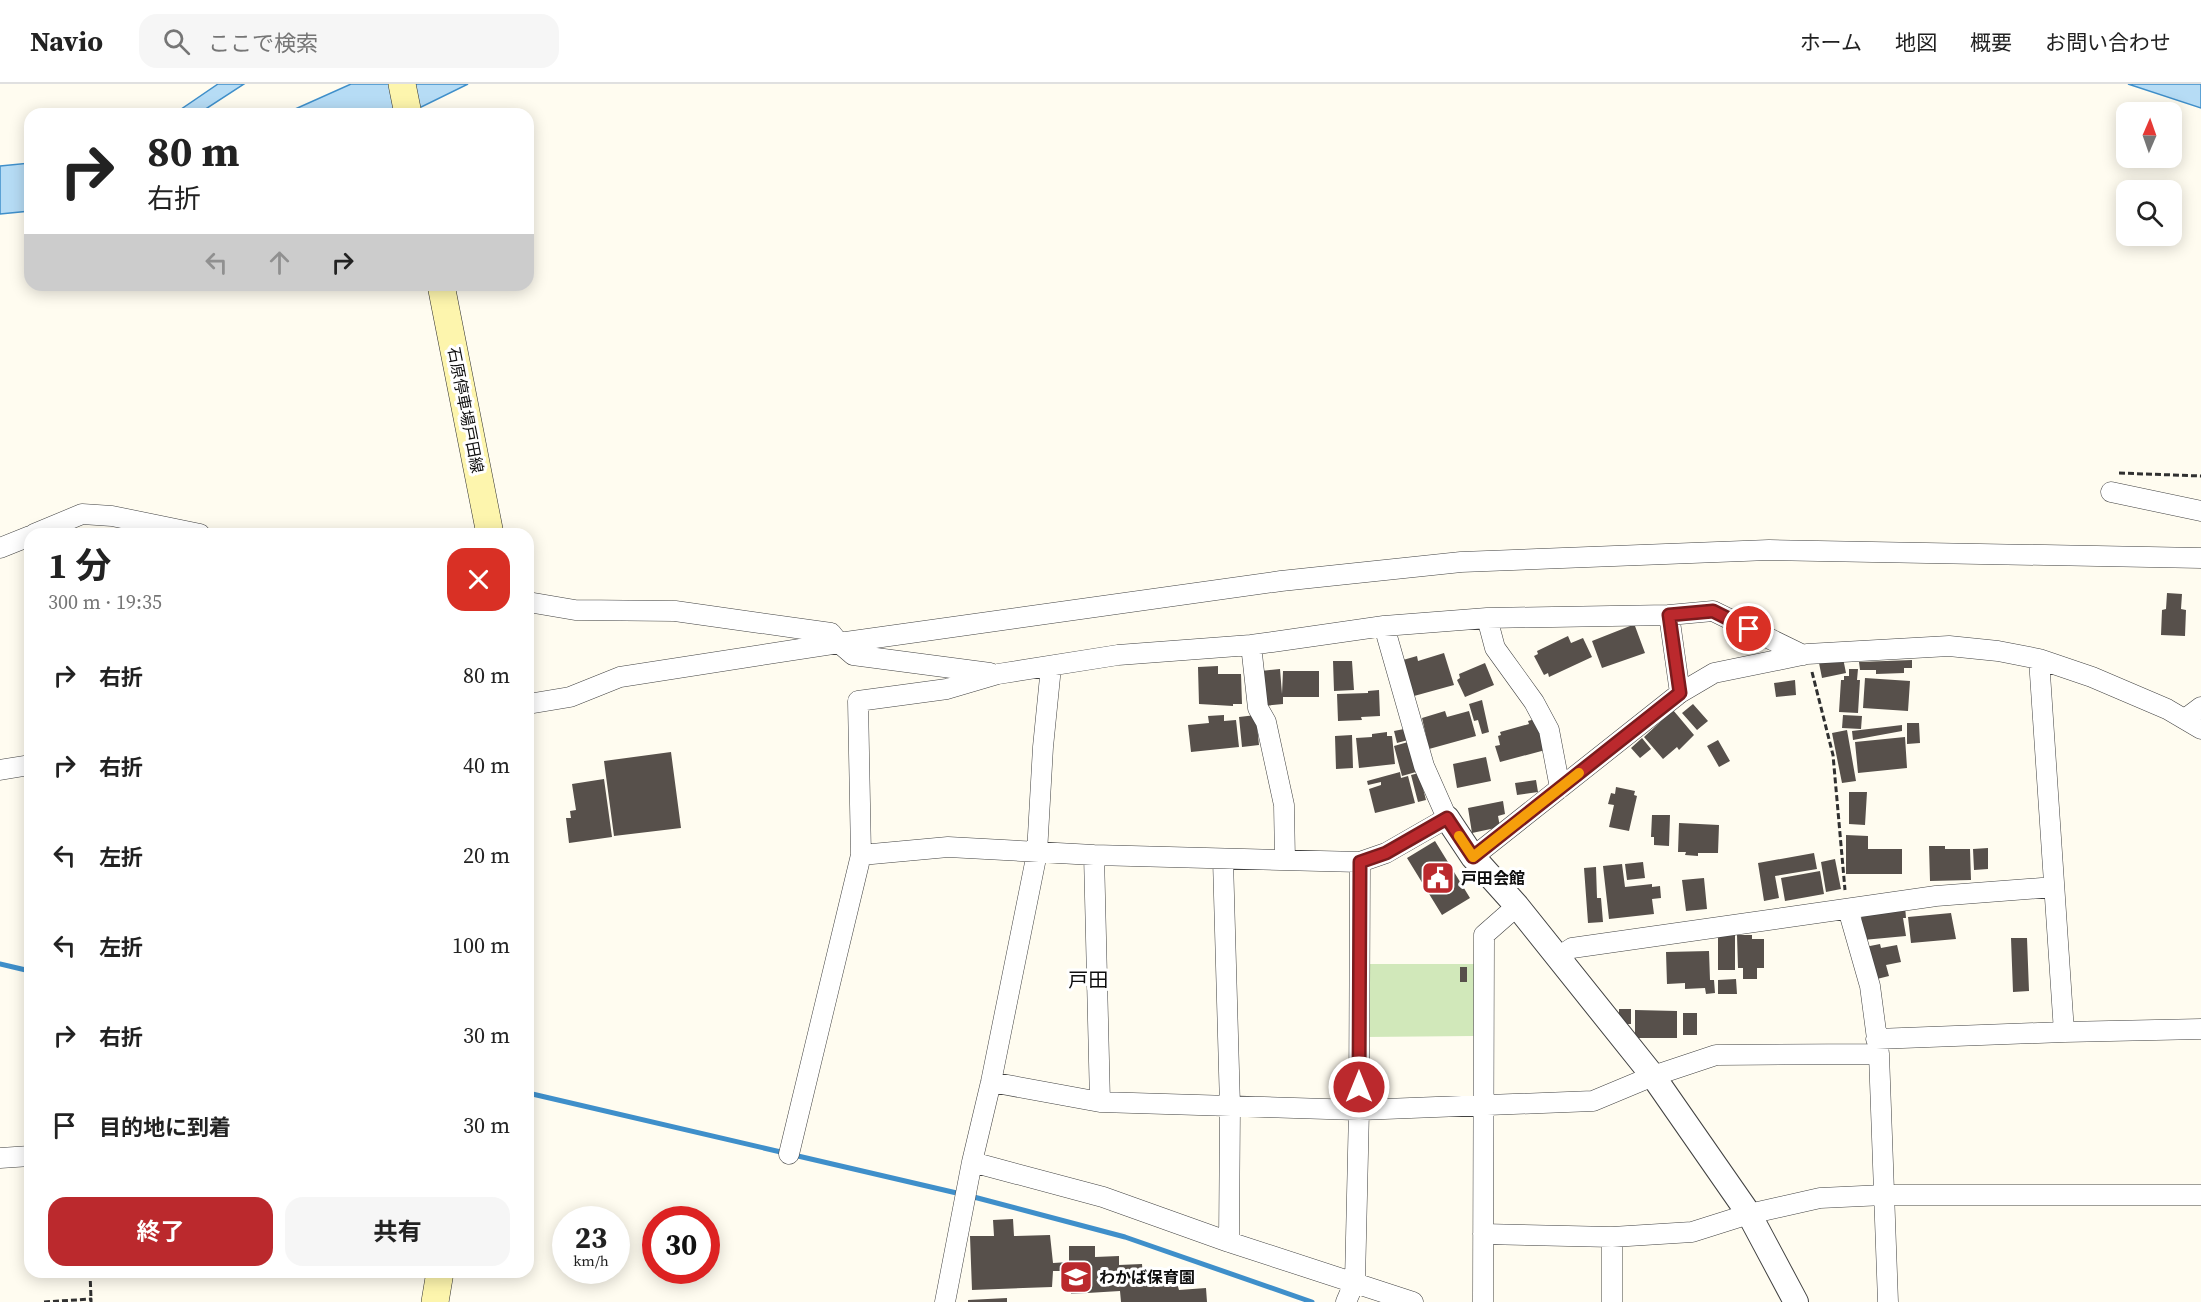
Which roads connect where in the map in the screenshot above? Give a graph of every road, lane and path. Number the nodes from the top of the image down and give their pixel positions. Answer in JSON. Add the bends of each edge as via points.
{"nodes":[{"id":1,"x":402,"y":84,"type":"edge"},
{"id":2,"x":407,"y":108,"type":"edge"},
{"id":3,"x":442,"y":291,"type":"edge"},
{"id":4,"x":2201,"y":476,"type":"edge"},
{"id":5,"x":2111,"y":492,"type":"joint"},
{"id":6,"x":2201,"y":511,"type":"edge"},
{"id":7,"x":49,"y":528,"type":"edge"},
{"id":8,"x":171,"y":528,"type":"edge"},
{"id":9,"x":489,"y":528,"type":"edge"},
{"id":10,"x":24,"y":538,"type":"edge"},
{"id":11,"x":0,"y":548,"type":"edge"},
{"id":12,"x":2201,"y":558,"type":"edge"},
{"id":13,"x":534,"y":603,"type":"edge"},
{"id":14,"x":1669,"y":615,"type":"junction"},
{"id":15,"x":1487,"y":618,"type":"junction"},
{"id":16,"x":1384,"y":626,"type":"junction"},
{"id":17,"x":839,"y":643,"type":"junction"},
{"id":18,"x":1251,"y":645,"type":"junction"},
{"id":19,"x":1805,"y":655,"type":"junction"},
{"id":20,"x":2039,"y":659,"type":"junction"},
{"id":21,"x":1051,"y":667,"type":"junction"},
{"id":22,"x":998,"y":674,"type":"junction"},
{"id":23,"x":1680,"y":693,"type":"junction"},
{"id":24,"x":534,"y":703,"type":"edge"},
{"id":25,"x":2201,"y":707,"type":"edge"},
{"id":26,"x":2193,"y":724,"type":"edge"},
{"id":27,"x":24,"y":766,"type":"edge"},
{"id":28,"x":0,"y":770,"type":"edge"},
{"id":29,"x":1560,"y":788,"type":"junction"},
{"id":30,"x":1447,"y":818,"type":"junction"},
{"id":31,"x":1037,"y":853,"type":"junction"},
{"id":32,"x":861,"y":855,"type":"junction"},
{"id":33,"x":1094,"y":855,"type":"junction"},
{"id":34,"x":1473,"y":857,"type":"junction"},
{"id":35,"x":1223,"y":860,"type":"junction"},
{"id":36,"x":1285,"y":860,"type":"junction"},
{"id":37,"x":1360,"y":862,"type":"junction"},
{"id":38,"x":2054,"y":887,"type":"junction"},
{"id":39,"x":1517,"y":906,"type":"junction"},
{"id":40,"x":1848,"y":909,"type":"junction"},
{"id":41,"x":1558,"y":957,"type":"junction"},
{"id":42,"x":2201,"y":1029,"type":"edge"},
{"id":43,"x":2064,"y":1032,"type":"junction"},
{"id":44,"x":1877,"y":1047,"type":"junction"},
{"id":45,"x":1653,"y":1076,"type":"junction"},
{"id":46,"x":991,"y":1082,"type":"junction"},
{"id":47,"x":1100,"y":1102,"type":"junction"},
{"id":48,"x":1230,"y":1106,"type":"junction"},
{"id":49,"x":1483,"y":1106,"type":"junction"},
{"id":50,"x":1359,"y":1110,"type":"junction"},
{"id":51,"x":789,"y":1154,"type":"dead end"},
{"id":52,"x":24,"y":1156,"type":"edge"},
{"id":53,"x":0,"y":1158,"type":"edge"},
{"id":54,"x":970,"y":1169,"type":"junction"},
{"id":55,"x":1884,"y":1195,"type":"junction"},
{"id":56,"x":2201,"y":1195,"type":"edge"},
{"id":57,"x":1749,"y":1214,"type":"junction"},
{"id":58,"x":1483,"y":1234,"type":"junction"},
{"id":59,"x":1612,"y":1238,"type":"junction"},
{"id":60,"x":1229,"y":1242,"type":"junction"},
{"id":61,"x":90,"y":1278,"type":"edge"},
{"id":62,"x":439,"y":1278,"type":"edge"},
{"id":63,"x":1350,"y":1292,"type":"edge"},
{"id":64,"x":91,"y":1301,"type":"edge"},
{"id":65,"x":44,"y":1302,"type":"edge"},
{"id":66,"x":435,"y":1302,"type":"edge"},
{"id":67,"x":945,"y":1302,"type":"edge"},
{"id":68,"x":1413,"y":1302,"type":"edge"},
{"id":69,"x":1484,"y":1302,"type":"edge"},
{"id":70,"x":1612,"y":1302,"type":"edge"},
{"id":71,"x":1796,"y":1302,"type":"edge"},
{"id":72,"x":1888,"y":1302,"type":"edge"}],
"edges":[{"from":1,"to":2,"type":"main road"},
{"from":3,"to":9,"type":"main road","name":"石原停車場戸田線"},
{"from":4,"to":5,"type":"path","via":[[2108,472]]},
{"from":5,"to":6,"type":"street"},
{"from":7,"to":8,"type":"street","via":[[82,514]]},
{"from":10,"to":11,"type":"street"},
{"from":12,"to":17,"type":"street","via":[[1769,550],[1461,562],[1281,581]]},
{"from":13,"to":17,"type":"street","via":[[574,610],[675,611],[831,633]]},
{"from":14,"to":15,"type":"street"},
{"from":14,"to":19,"type":"street","via":[[1713,611]]},
{"from":14,"to":23,"type":"street"},
{"from":15,"to":16,"type":"street"},
{"from":15,"to":29,"type":"street","via":[[1495,648],[1549,730]]},
{"from":16,"to":18,"type":"street"},
{"from":16,"to":30,"type":"street","via":[[1424,766]]},
{"from":17,"to":22,"type":"street","via":[[853,654]]},
{"from":17,"to":24,"type":"street","via":[[620,676],[570,697]]},
{"from":18,"to":21,"type":"street","via":[[1118,655]]},
{"from":18,"to":36,"type":"street","via":[[1258,708],[1266,722],[1284,805]]},
{"from":19,"to":20,"type":"street","via":[[1949,646]]},
{"from":19,"to":23,"type":"street","via":[[1714,673]]},
{"from":19,"to":40,"type":"path","via":[[1833,755]]},
{"from":20,"to":26,"type":"street","via":[[2167,709]]},
{"from":20,"to":38,"type":"street"},
{"from":21,"to":22,"type":"street"},
{"from":21,"to":31,"type":"street"},
{"from":22,"to":32,"type":"street","via":[[947,689],[858,701]]},
{"from":23,"to":29,"type":"street"},
{"from":25,"to":26,"type":"street"},
{"from":27,"to":28,"type":"street"},
{"from":29,"to":34,"type":"street"},
{"from":30,"to":34,"type":"street"},
{"from":30,"to":37,"type":"street","via":[[1386,853]]},
{"from":31,"to":32,"type":"street","via":[[948,847]]},
{"from":31,"to":33,"type":"street"},
{"from":31,"to":46,"type":"street"},
{"from":32,"to":51,"type":"street"},
{"from":33,"to":35,"type":"street"},
{"from":33,"to":47,"type":"street"},
{"from":34,"to":39,"type":"street"},
{"from":35,"to":36,"type":"street"},
{"from":35,"to":48,"type":"street"},
{"from":36,"to":37,"type":"street"},
{"from":37,"to":50,"type":"street"},
{"from":38,"to":40,"type":"street","via":[[1936,896]]},
{"from":38,"to":43,"type":"street"},
{"from":39,"to":41,"type":"street"},
{"from":39,"to":49,"type":"street","via":[[1484,935]]},
{"from":40,"to":41,"type":"street","via":[[1572,948]]},
{"from":40,"to":44,"type":"street","via":[[1870,986]]},
{"from":41,"to":45,"type":"street"},
{"from":42,"to":43,"type":"street"},
{"from":43,"to":44,"type":"street"},
{"from":44,"to":45,"type":"street","via":[[1716,1055]]},
{"from":44,"to":55,"type":"street"},
{"from":45,"to":49,"type":"street","via":[[1593,1101]]},
{"from":45,"to":57,"type":"street"},
{"from":46,"to":47,"type":"street"},
{"from":46,"to":54,"type":"street"},
{"from":47,"to":48,"type":"street"},
{"from":48,"to":50,"type":"street"},
{"from":48,"to":60,"type":"street"},
{"from":49,"to":50,"type":"street"},
{"from":49,"to":58,"type":"street"},
{"from":50,"to":63,"type":"street"},
{"from":52,"to":53,"type":"street"},
{"from":54,"to":60,"type":"street","via":[[1103,1197]]},
{"from":54,"to":67,"type":"street"},
{"from":55,"to":56,"type":"street"},
{"from":55,"to":57,"type":"street","via":[[1820,1198]]},
{"from":55,"to":72,"type":"street"},
{"from":57,"to":59,"type":"street","via":[[1692,1232]]},
{"from":57,"to":71,"type":"street"},
{"from":58,"to":59,"type":"street"},
{"from":58,"to":69,"type":"street"},
{"from":59,"to":70,"type":"street"},
{"from":60,"to":63,"type":"street"},
{"from":61,"to":64,"type":"path"},
{"from":62,"to":66,"type":"main road"},
{"from":63,"to":68,"type":"street"},
{"from":64,"to":65,"type":"path"}]}
